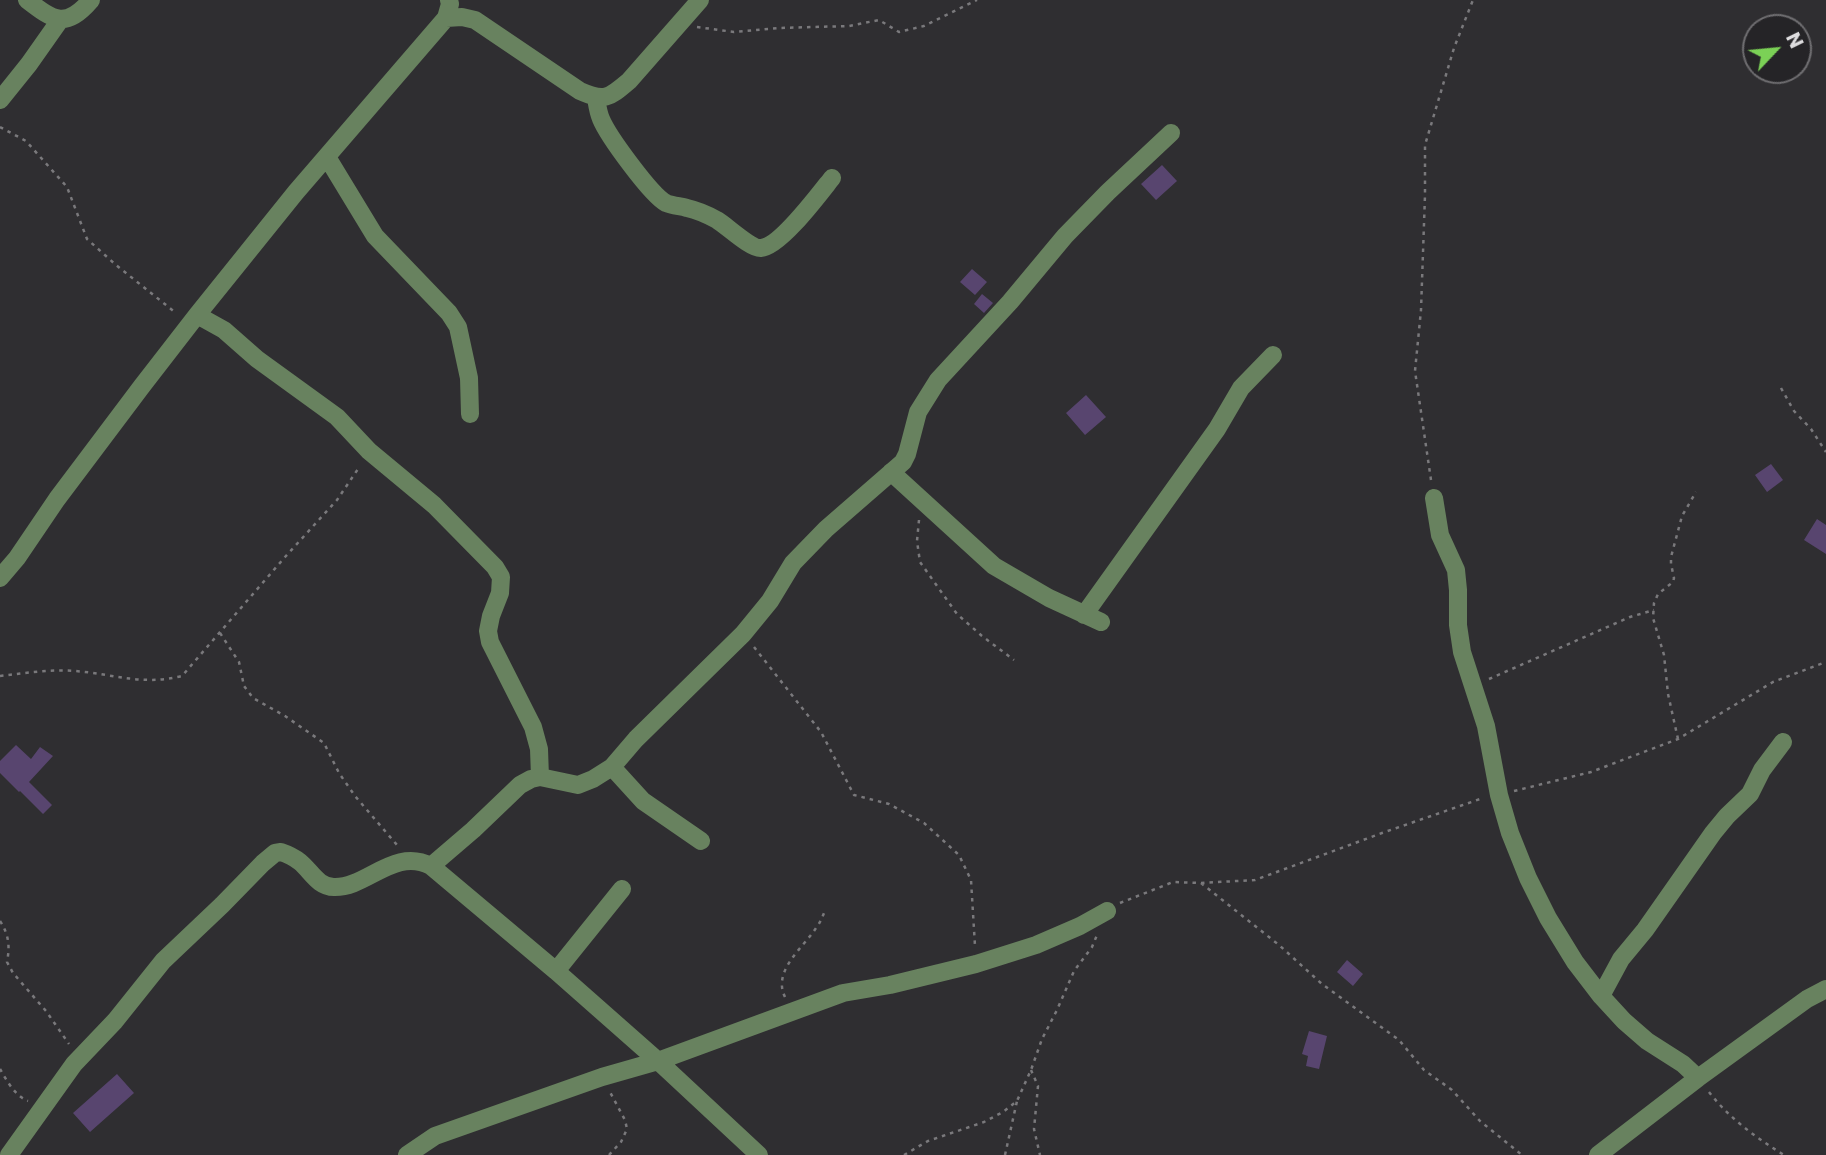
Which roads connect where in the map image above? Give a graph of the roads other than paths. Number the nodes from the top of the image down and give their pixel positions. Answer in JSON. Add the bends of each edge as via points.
{"nodes":[{"id":1,"x":27,"y":0,"type":"edge"},
{"id":2,"x":91,"y":0,"type":"edge"},
{"id":3,"x":449,"y":0,"type":"edge"},
{"id":4,"x":700,"y":0,"type":"edge"},
{"id":5,"x":446,"y":18,"type":"junction"},
{"id":6,"x":60,"y":20,"type":"junction"},
{"id":7,"x":596,"y":98,"type":"junction"},
{"id":8,"x":0,"y":100,"type":"edge"},
{"id":9,"x":1171,"y":133,"type":"dead end"},
{"id":10,"x":327,"y":157,"type":"junction"},
{"id":11,"x":832,"y":177,"type":"dead end"},
{"id":12,"x":197,"y":315,"type":"junction"},
{"id":13,"x":1273,"y":355,"type":"dead end"},
{"id":14,"x":470,"y":414,"type":"dead end"},
{"id":15,"x":891,"y":472,"type":"junction"},
{"id":16,"x":1434,"y":498,"type":"road end"},
{"id":17,"x":0,"y":578,"type":"edge"},
{"id":18,"x":1084,"y":615,"type":"junction"},
{"id":19,"x":1101,"y":622,"type":"dead end"},
{"id":20,"x":1783,"y":742,"type":"dead end"},
{"id":21,"x":612,"y":767,"type":"junction"},
{"id":22,"x":540,"y":777,"type":"junction"},
{"id":23,"x":701,"y":841,"type":"dead end"},
{"id":24,"x":431,"y":866,"type":"junction"},
{"id":25,"x":622,"y":889,"type":"dead end"},
{"id":26,"x":1107,"y":911,"type":"road end"},
{"id":27,"x":556,"y":971,"type":"junction"},
{"id":28,"x":1826,"y":989,"type":"edge"},
{"id":29,"x":1601,"y":996,"type":"junction"},
{"id":30,"x":658,"y":1061,"type":"junction"},
{"id":31,"x":1698,"y":1078,"type":"junction"},
{"id":32,"x":9,"y":1155,"type":"edge"},
{"id":33,"x":407,"y":1155,"type":"edge"},
{"id":34,"x":759,"y":1155,"type":"edge"},
{"id":35,"x":1598,"y":1155,"type":"edge"}],
"edges":[{"from":1,"to":6,"type":"street"},
{"from":2,"to":6,"type":"street","via":[[80,13]]},
{"from":3,"to":5,"type":"street"},
{"from":4,"to":7,"type":"street","via":[[629,81],[605,98]]},
{"from":5,"to":7,"type":"street","via":[[475,20]]},
{"from":5,"to":10,"type":"street"},
{"from":6,"to":8,"type":"street"},
{"from":7,"to":11,"type":"street","via":[[600,118],[659,199],[716,219],[752,247],[759,249],[776,241]]},
{"from":9,"to":15,"type":"street","via":[[1065,236],[938,380],[918,412],[903,462]]},
{"from":10,"to":12,"type":"street"},
{"from":10,"to":14,"type":"street","via":[[375,236],[458,327],[469,378]]},
{"from":12,"to":17,"type":"street"},
{"from":12,"to":22,"type":"street","via":[[337,417],[495,567],[501,577],[500,593],[491,616],[490,642],[533,727],[540,749]]},
{"from":13,"to":18,"type":"street","via":[[1241,388],[1217,429]]},
{"from":15,"to":18,"type":"street","via":[[994,566]]},
{"from":15,"to":21,"type":"street","via":[[825,529],[793,563],[743,634]]},
{"from":16,"to":29,"type":"street","via":[[1440,535],[1456,570],[1462,652],[1486,726],[1510,833],[1543,908]]},
{"from":18,"to":19,"type":"street"},
{"from":20,"to":29,"type":"street","via":[[1750,794],[1713,833],[1621,959]]},
{"from":21,"to":22,"type":"street","via":[[578,785]]},
{"from":21,"to":23,"type":"street","via":[[643,801]]},
{"from":22,"to":24,"type":"street","via":[[520,785]]},
{"from":24,"to":27,"type":"street"},
{"from":24,"to":32,"type":"street","via":[[422,861],[397,863],[332,888],[287,854],[275,853],[163,961],[74,1064]]},
{"from":25,"to":27,"type":"street"},
{"from":26,"to":30,"type":"street","via":[[1036,945],[976,964],[843,993]]},
{"from":27,"to":30,"type":"street"},
{"from":28,"to":31,"type":"street"},
{"from":29,"to":31,"type":"street","via":[[1647,1041]]},
{"from":30,"to":33,"type":"street","via":[[435,1136]]},
{"from":30,"to":34,"type":"street"},
{"from":31,"to":35,"type":"street"}]}
